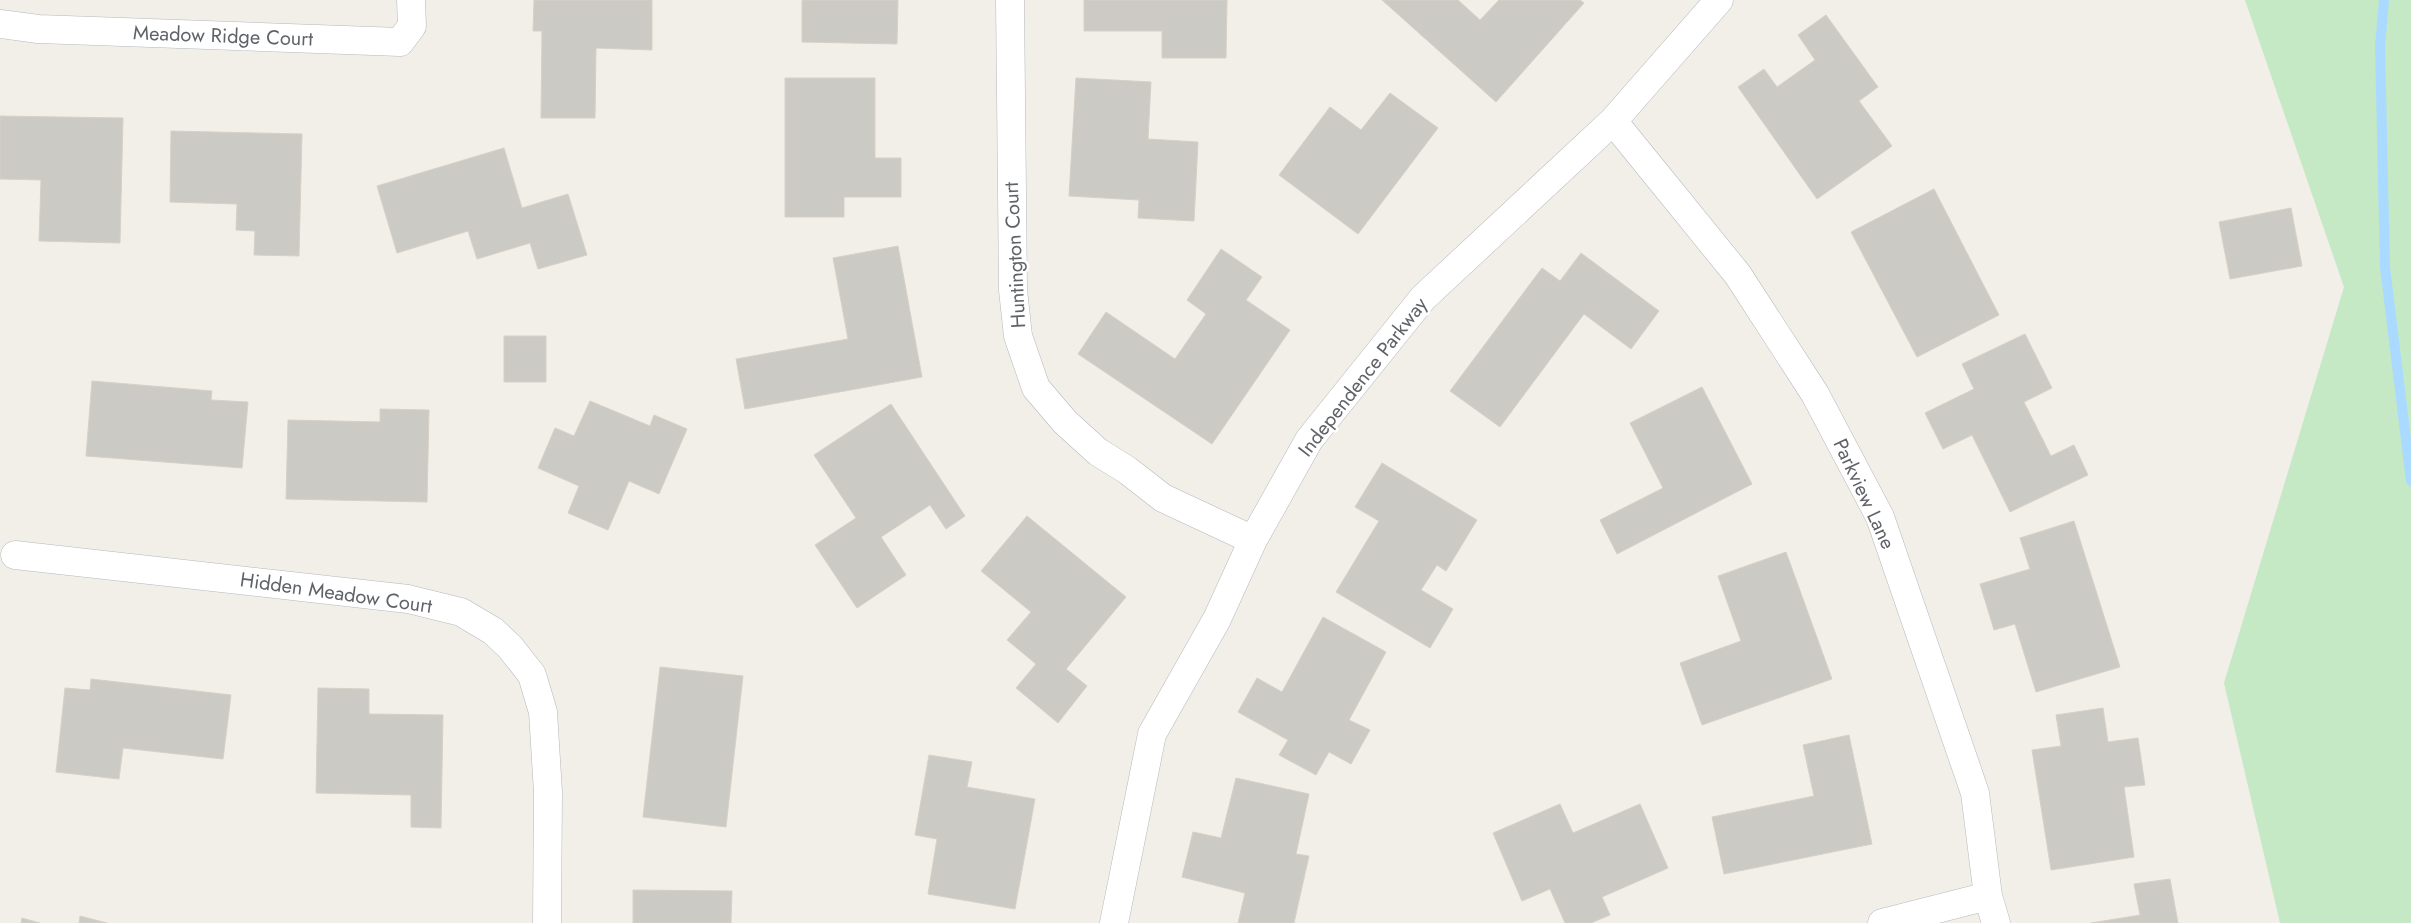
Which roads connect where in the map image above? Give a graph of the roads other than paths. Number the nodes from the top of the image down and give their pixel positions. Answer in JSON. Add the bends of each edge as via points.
{"nodes":[{"id":1,"x":411,"y":0,"type":"edge"},
{"id":2,"x":1010,"y":0,"type":"edge"},
{"id":3,"x":1719,"y":0,"type":"edge"},
{"id":4,"x":0,"y":24,"type":"edge"},
{"id":5,"x":1614,"y":121,"type":"junction"},
{"id":6,"x":1253,"y":540,"type":"junction"},
{"id":7,"x":15,"y":555,"type":"dead end"},
{"id":8,"x":1988,"y":896,"type":"junction"},
{"id":9,"x":547,"y":923,"type":"edge"},
{"id":10,"x":1114,"y":923,"type":"edge"},
{"id":11,"x":1882,"y":923,"type":"edge"},
{"id":12,"x":1996,"y":923,"type":"edge"}],
"edges":[{"from":1,"to":4,"type":"street","name":"Meadow Ridge Court","via":[[412,26],[400,42],[38,29]]},
{"from":2,"to":6,"type":"street","name":"Huntington Court","via":[[1013,290],[1018,336],[1036,388],[1064,422],[1098,452],[1163,498]]},
{"from":3,"to":5,"type":"street","name":"Independence Parkway"},
{"from":5,"to":6,"type":"street","name":"Independence Parkway","via":[[1423,298],[1309,440]]},
{"from":5,"to":8,"type":"street","name":"Parkview Lane","via":[[1738,275],[1816,394],[1880,517],[1975,793]]},
{"from":6,"to":10,"type":"street","name":"Independence Parkway","via":[[1217,619],[1152,734]]},
{"from":7,"to":9,"type":"street","name":"Hidden Meadow Court","via":[[408,599],[461,612],[493,631],[532,675],[543,712],[548,792]]},
{"from":8,"to":11,"type":"street"},
{"from":8,"to":12,"type":"street","name":"Parkview Lane"}]}
